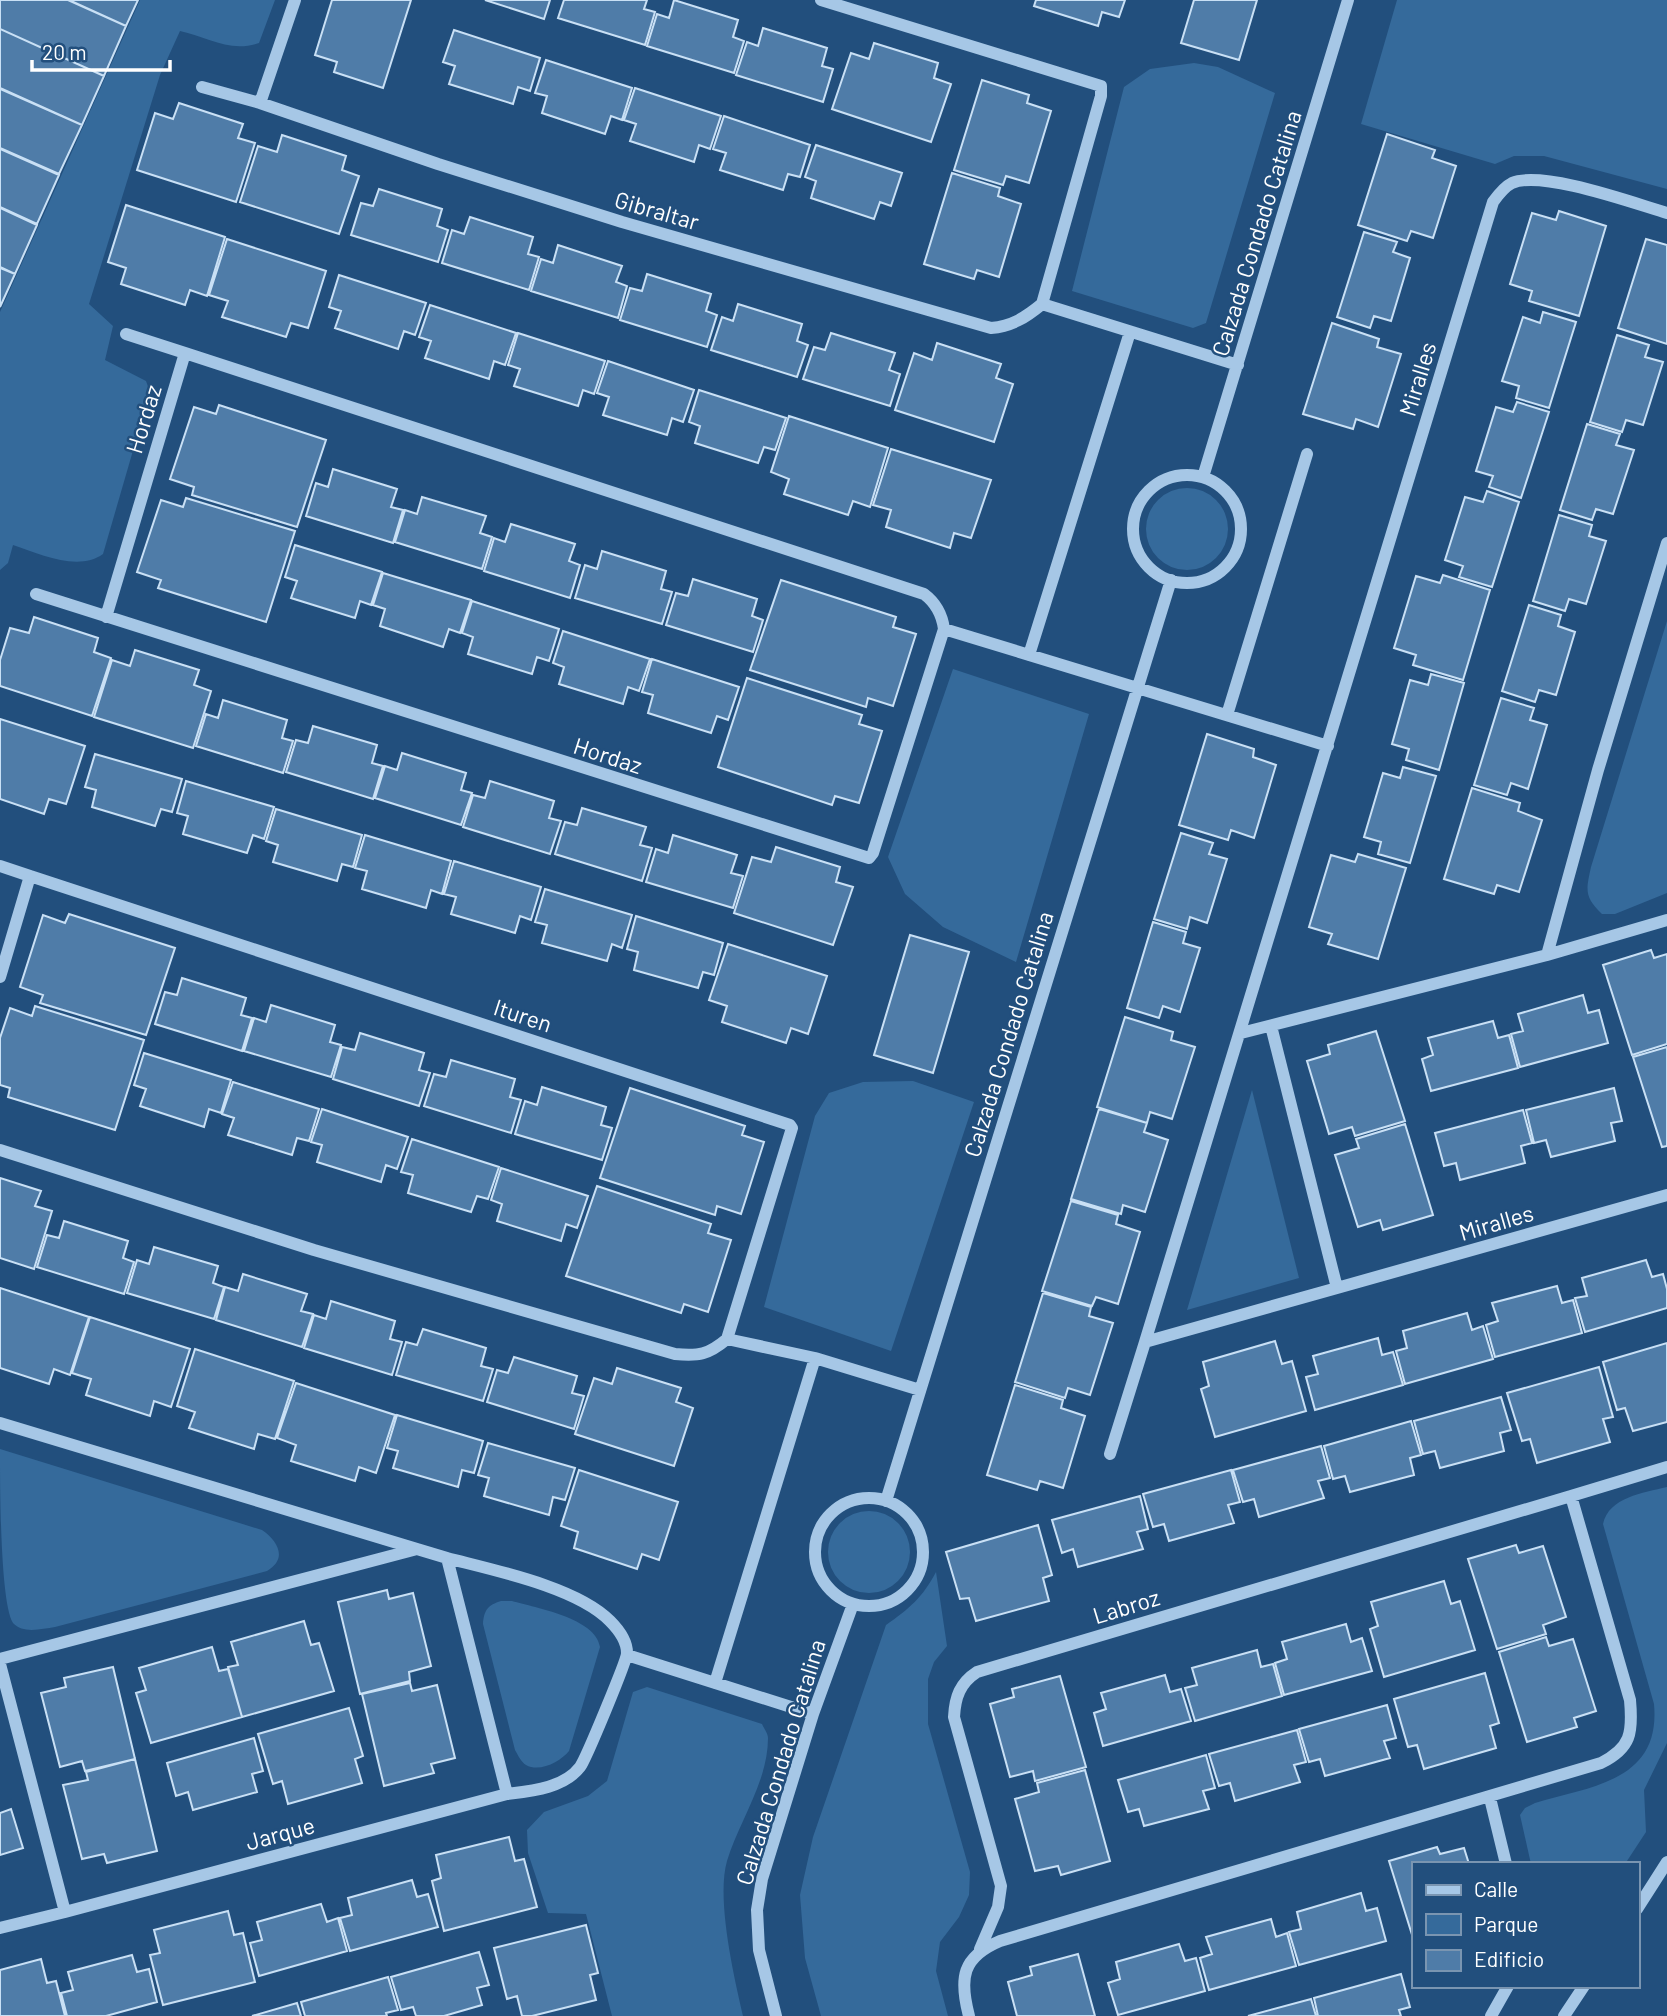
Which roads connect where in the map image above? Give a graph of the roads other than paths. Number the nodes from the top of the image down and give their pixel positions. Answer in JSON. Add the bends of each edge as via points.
{"nodes":[{"id":1,"x":295,"y":0,"type":"edge"},
{"id":2,"x":821,"y":0,"type":"edge"},
{"id":3,"x":1348,"y":0,"type":"edge"},
{"id":4,"x":202,"y":87,"type":"dead end"},
{"id":5,"x":261,"y":103,"type":"junction"},
{"id":6,"x":1667,"y":213,"type":"edge"},
{"id":7,"x":1042,"y":304,"type":"junction"},
{"id":8,"x":1130,"y":332,"type":"junction"},
{"id":9,"x":126,"y":334,"type":"dead end"},
{"id":10,"x":185,"y":353,"type":"junction"},
{"id":11,"x":1238,"y":365,"type":"junction"},
{"id":12,"x":1307,"y":454,"type":"dead end"},
{"id":13,"x":1203,"y":477,"type":"junction"},
{"id":14,"x":1667,"y":543,"type":"edge"},
{"id":15,"x":1171,"y":580,"type":"junction"},
{"id":16,"x":37,"y":594,"type":"dead end"},
{"id":17,"x":106,"y":617,"type":"junction"},
{"id":18,"x":944,"y":629,"type":"junction"},
{"id":19,"x":1029,"y":655,"type":"junction"},
{"id":20,"x":1138,"y":689,"type":"junction"},
{"id":21,"x":1227,"y":715,"type":"junction"},
{"id":22,"x":1328,"y":746,"type":"junction"},
{"id":23,"x":0,"y":866,"type":"edge"},
{"id":24,"x":30,"y":876,"type":"junction"},
{"id":25,"x":1667,"y":920,"type":"edge"},
{"id":26,"x":1547,"y":955,"type":"junction"},
{"id":27,"x":0,"y":977,"type":"edge"},
{"id":28,"x":1271,"y":1026,"type":"junction"},
{"id":29,"x":1241,"y":1033,"type":"junction"},
{"id":30,"x":0,"y":1150,"type":"edge"},
{"id":31,"x":1667,"y":1195,"type":"edge"},
{"id":32,"x":1337,"y":1288,"type":"junction"},
{"id":33,"x":727,"y":1339,"type":"junction"},
{"id":34,"x":1145,"y":1342,"type":"junction"},
{"id":35,"x":815,"y":1357,"type":"junction"},
{"id":36,"x":920,"y":1390,"type":"junction"},
{"id":37,"x":0,"y":1423,"type":"edge"},
{"id":38,"x":1110,"y":1454,"type":"dead end"},
{"id":39,"x":1667,"y":1467,"type":"edge"},
{"id":40,"x":1571,"y":1496,"type":"junction"},
{"id":41,"x":886,"y":1501,"type":"junction"},
{"id":42,"x":417,"y":1549,"type":"junction"},
{"id":43,"x":447,"y":1558,"type":"junction"},
{"id":44,"x":853,"y":1604,"type":"junction"},
{"id":45,"x":627,"y":1655,"type":"junction"},
{"id":46,"x":0,"y":1661,"type":"edge"},
{"id":47,"x":715,"y":1683,"type":"junction"},
{"id":48,"x":813,"y":1714,"type":"junction"},
{"id":49,"x":507,"y":1794,"type":"junction"},
{"id":50,"x":1490,"y":1798,"type":"junction"},
{"id":51,"x":1506,"y":1862,"type":"edge"},
{"id":52,"x":1667,"y":1862,"type":"edge"},
{"id":53,"x":1639,"y":1906,"type":"edge"},
{"id":54,"x":65,"y":1912,"type":"junction"},
{"id":55,"x":0,"y":1928,"type":"edge"},
{"id":56,"x":980,"y":1949,"type":"junction"},
{"id":57,"x":1507,"y":1988,"type":"edge"},
{"id":58,"x":1583,"y":1988,"type":"edge"},
{"id":59,"x":776,"y":2016,"type":"edge"},
{"id":60,"x":969,"y":2016,"type":"edge"},
{"id":61,"x":1491,"y":2016,"type":"edge"},
{"id":62,"x":1564,"y":2016,"type":"edge"}],
"edges":[{"from":1,"to":5,"type":"street"},
{"from":2,"to":7,"type":"street","via":[[1101,86]]},
{"from":3,"to":11,"type":"street","name":"Calzada Condado Catalina"},
{"from":4,"to":5,"type":"street","name":"Gibraltar"},
{"from":5,"to":7,"type":"street","name":"Gibraltar","via":[[622,222],[991,328],[1017,322]]},
{"from":6,"to":22,"type":"street","name":"Miralles","via":[[1549,181],[1512,184],[1493,202]]},
{"from":7,"to":8,"type":"street"},
{"from":8,"to":11,"type":"street"},
{"from":8,"to":19,"type":"street"},
{"from":9,"to":10,"type":"street"},
{"from":10,"to":17,"type":"street","name":"Hordaz"},
{"from":10,"to":18,"type":"street","via":[[924,594],[933,601]]},
{"from":11,"to":13,"type":"street","name":"Calzada Condado Catalina"},
{"from":12,"to":21,"type":"street"},
{"from":13,"to":15,"type":"street","via":[[1224,490],[1238,511],[1239,545],[1217,574],[1199,581]]},
{"from":13,"to":15,"type":"street","via":[[1168,477],[1142,498],[1135,513],[1132,532],[1137,550],[1147,566]]},
{"from":14,"to":26,"type":"street"},
{"from":15,"to":20,"type":"street","name":"Calzada Condado Catalina"},
{"from":16,"to":17,"type":"street","name":"Hordaz"},
{"from":17,"to":18,"type":"street","name":"Hordaz","via":[[869,858]]},
{"from":18,"to":19,"type":"street"},
{"from":19,"to":20,"type":"street"},
{"from":20,"to":21,"type":"street"},
{"from":20,"to":36,"type":"street","name":"Calzada Condado Catalina"},
{"from":21,"to":22,"type":"street"},
{"from":22,"to":29,"type":"street","name":"Miralles"},
{"from":23,"to":24,"type":"street","name":"Ituren"},
{"from":24,"to":27,"type":"street"},
{"from":24,"to":33,"type":"street","name":"Ituren","via":[[790,1125]]},
{"from":25,"to":26,"type":"street"},
{"from":26,"to":28,"type":"street"},
{"from":28,"to":29,"type":"street"},
{"from":28,"to":32,"type":"street"},
{"from":29,"to":34,"type":"street","name":"Miralles"},
{"from":30,"to":33,"type":"street","via":[[314,1250],[675,1354],[706,1354]]},
{"from":31,"to":32,"type":"street","name":"Miralles"},
{"from":32,"to":34,"type":"street","name":"Miralles"},
{"from":33,"to":35,"type":"street"},
{"from":34,"to":38,"type":"street","name":"Miralles"},
{"from":35,"to":36,"type":"street"},
{"from":35,"to":47,"type":"street"},
{"from":36,"to":41,"type":"street","name":"Calzada Condado Catalina"},
{"from":37,"to":42,"type":"street"},
{"from":39,"to":40,"type":"street","name":"Labroz"},
{"from":40,"to":50,"type":"street","via":[[1630,1700],[1630,1734],[1618,1754],[1601,1763]]},
{"from":40,"to":56,"type":"street","name":"Labroz","via":[[977,1672],[966,1680],[954,1705],[954,1717],[1001,1894]]},
{"from":41,"to":44,"type":"street","via":[[901,1509],[921,1536],[920,1568],[914,1584],[887,1604]]},
{"from":41,"to":44,"type":"street","via":[[869,1498],[836,1509],[817,1536],[817,1570],[838,1597]]},
{"from":42,"to":43,"type":"street"},
{"from":42,"to":46,"type":"street"},
{"from":43,"to":45,"type":"street","via":[[569,1594],[611,1622],[621,1633]]},
{"from":43,"to":49,"type":"street"},
{"from":44,"to":48,"type":"street","name":"Calzada Condado Catalina"},
{"from":45,"to":47,"type":"street"},
{"from":45,"to":49,"type":"street","name":"Jarque","via":[[580,1768],[544,1788]]},
{"from":46,"to":54,"type":"street"},
{"from":47,"to":48,"type":"street"},
{"from":48,"to":59,"type":"street","name":"Calzada Condado Catalina","via":[[762,1879],[757,1910],[759,1950]]},
{"from":49,"to":54,"type":"street","name":"Jarque"},
{"from":50,"to":51,"type":"street"},
{"from":50,"to":56,"type":"street"},
{"from":52,"to":53,"type":"street"},
{"from":54,"to":55,"type":"street","name":"Jarque"},
{"from":56,"to":60,"type":"street","name":"Labroz","via":[[967,1969],[964,1984]]},
{"from":57,"to":61,"type":"street"},
{"from":58,"to":62,"type":"street"}]}
